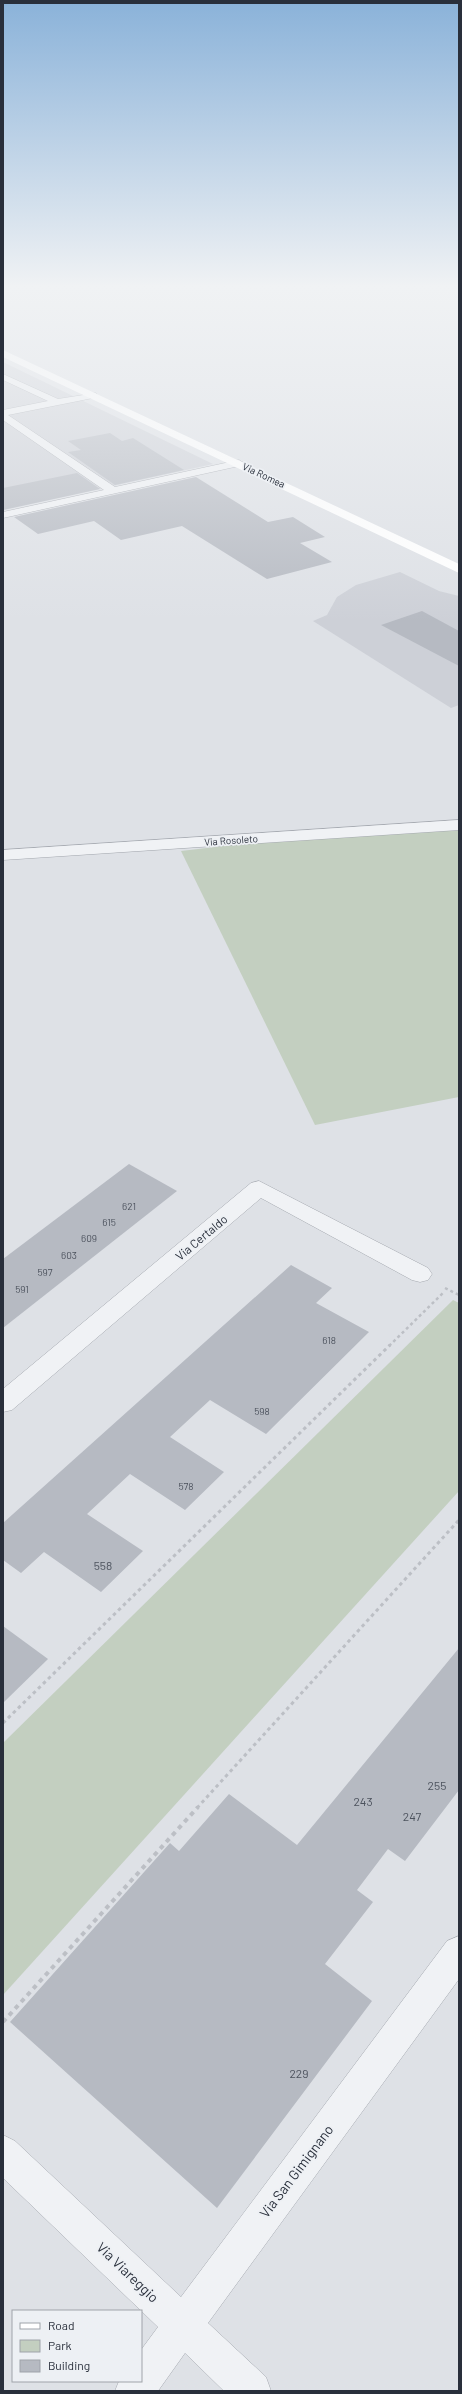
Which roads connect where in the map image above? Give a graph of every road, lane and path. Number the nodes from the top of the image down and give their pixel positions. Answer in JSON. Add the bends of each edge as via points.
{"nodes":[{"id":1,"x":50,"y":399,"type":"edge"},
{"id":2,"x":74,"y":399,"type":"edge"},
{"id":3,"x":101,"y":399,"type":"edge"},
{"id":4,"x":57,"y":402,"type":"junction"},
{"id":5,"x":3,"y":413,"type":"edge"},
{"id":6,"x":3,"y":416,"type":"edge"},
{"id":7,"x":239,"y":463,"type":"junction"},
{"id":8,"x":113,"y":491,"type":"junction"},
{"id":9,"x":3,"y":515,"type":"edge"},
{"id":10,"x":459,"y":569,"type":"edge"},
{"id":11,"x":459,"y":825,"type":"edge"},
{"id":12,"x":3,"y":855,"type":"edge"},
{"id":13,"x":420,"y":1274,"type":"dead end"},
{"id":14,"x":447,"y":1289,"type":"dead end"},
{"id":15,"x":3,"y":1403,"type":"edge"},
{"id":16,"x":459,"y":1520,"type":"edge"},
{"id":17,"x":3,"y":1723,"type":"edge"},
{"id":18,"x":459,"y":1952,"type":"edge"},
{"id":19,"x":3,"y":2022,"type":"edge"},
{"id":20,"x":3,"y":2153,"type":"edge"},
{"id":21,"x":182,"y":2324,"type":"junction"},
{"id":22,"x":142,"y":2380,"type":"edge"},
{"id":23,"x":140,"y":2382,"type":"edge"},
{"id":24,"x":134,"y":2391,"type":"edge"},
{"id":25,"x":252,"y":2391,"type":"edge"}],
"edges":[{"from":1,"to":4,"type":"lane"},
{"from":2,"to":4,"type":"lane"},
{"from":3,"to":7,"type":"main road","name":"Via Romea"},
{"from":4,"to":5,"type":"lane"},
{"from":6,"to":8,"type":"lane"},
{"from":7,"to":8,"type":"lane"},
{"from":7,"to":10,"type":"main road","name":"Via Romea"},
{"from":8,"to":9,"type":"lane"},
{"from":11,"to":12,"type":"street","name":"Via Rosoleto"},
{"from":13,"to":15,"type":"street","name":"Via Certaldo","via":[[259,1188]]},
{"from":14,"to":17,"type":"path"},
{"from":16,"to":19,"type":"path"},
{"from":18,"to":21,"type":"street","name":"Via San Gimignano"},
{"from":20,"to":21,"type":"street","name":"Via Viareggio"},
{"from":21,"to":22,"type":"street","name":"Via San Gimignano"},
{"from":21,"to":25,"type":"street","name":"Via Viareggio"},
{"from":23,"to":24,"type":"street","name":"Via San Gimignano"}]}
